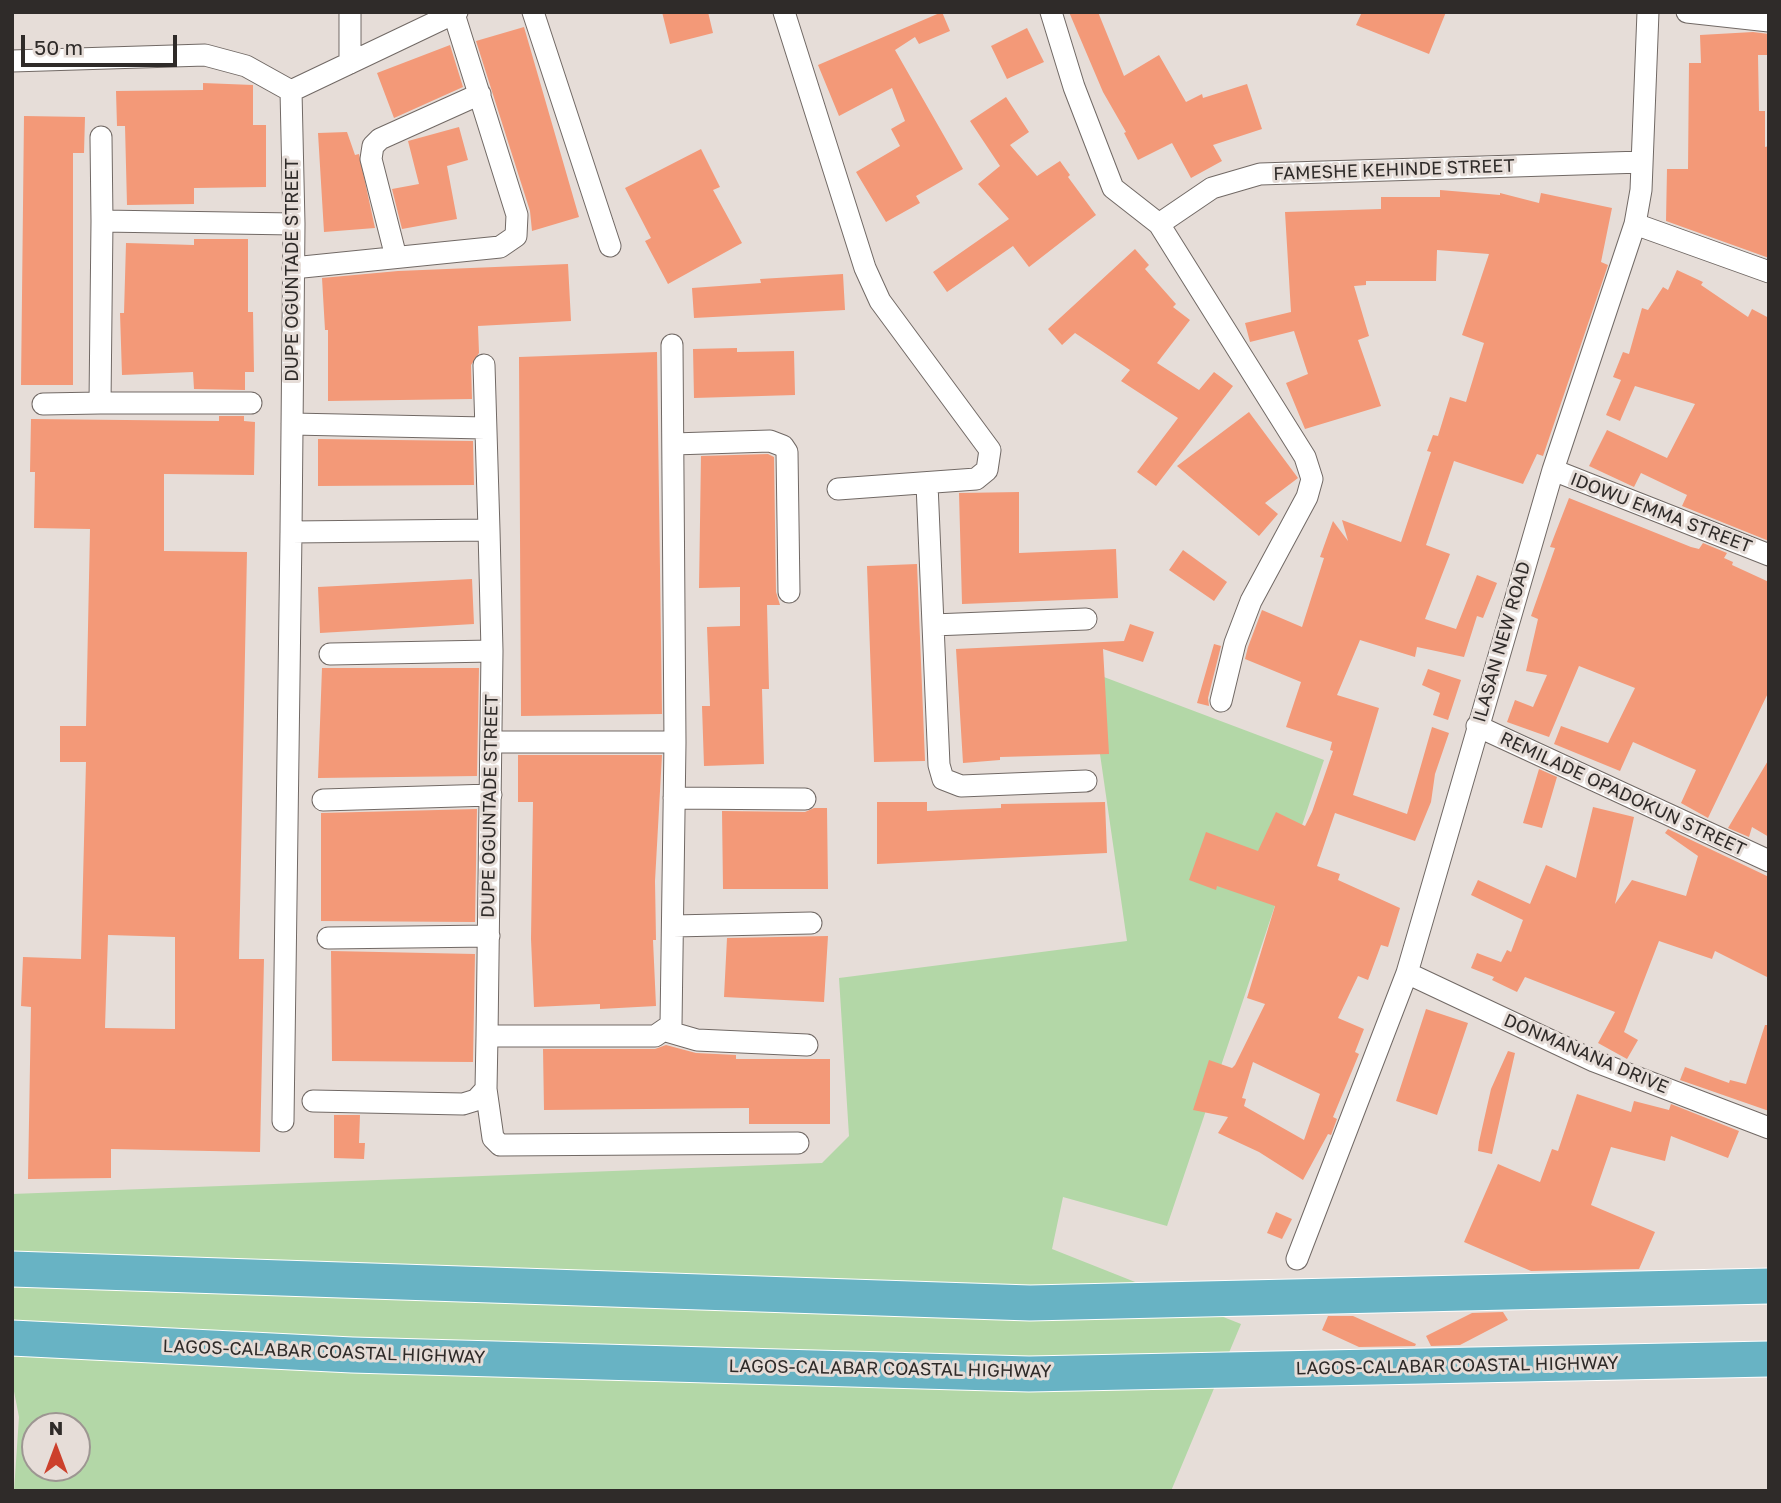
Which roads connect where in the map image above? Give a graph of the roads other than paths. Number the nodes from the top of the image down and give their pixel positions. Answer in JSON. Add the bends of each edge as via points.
{"nodes":[{"id":1,"x":350,"y":12,"type":"edge"},
{"id":2,"x":533,"y":12,"type":"edge"},
{"id":3,"x":784,"y":12,"type":"edge"},
{"id":4,"x":1051,"y":12,"type":"edge"},
{"id":5,"x":1648,"y":12,"type":"edge"},
{"id":6,"x":1686,"y":12,"type":"edge"},
{"id":7,"x":456,"y":13,"type":"edge"},
{"id":8,"x":1769,"y":21,"type":"edge"},
{"id":9,"x":12,"y":61,"type":"edge"},
{"id":10,"x":350,"y":63,"type":"junction"},
{"id":11,"x":291,"y":91,"type":"junction"},
{"id":12,"x":480,"y":94,"type":"junction"},
{"id":13,"x":101,"y":137,"type":"dead end"},
{"id":14,"x":1642,"y":162,"type":"junction"},
{"id":15,"x":102,"y":221,"type":"junction"},
{"id":16,"x":293,"y":223,"type":"junction"},
{"id":17,"x":1635,"y":223,"type":"junction"},
{"id":18,"x":1159,"y":224,"type":"junction"},
{"id":19,"x":610,"y":246,"type":"dead end"},
{"id":20,"x":396,"y":257,"type":"junction"},
{"id":21,"x":293,"y":268,"type":"junction"},
{"id":22,"x":1769,"y":272,"type":"edge"},
{"id":23,"x":672,"y":345,"type":"dead end"},
{"id":24,"x":484,"y":365,"type":"dead end"},
{"id":25,"x":100,"y":403,"type":"junction"},
{"id":26,"x":251,"y":403,"type":"dead end"},
{"id":27,"x":43,"y":404,"type":"dead end"},
{"id":28,"x":292,"y":424,"type":"junction"},
{"id":29,"x":485,"y":428,"type":"junction"},
{"id":30,"x":673,"y":444,"type":"junction"},
{"id":31,"x":1553,"y":470,"type":"junction"},
{"id":32,"x":927,"y":484,"type":"junction"},
{"id":33,"x":838,"y":489,"type":"dead end"},
{"id":34,"x":489,"y":530,"type":"junction"},
{"id":35,"x":291,"y":532,"type":"junction"},
{"id":36,"x":1769,"y":555,"type":"edge"},
{"id":37,"x":789,"y":592,"type":"dead end"},
{"id":38,"x":1086,"y":619,"type":"dead end"},
{"id":39,"x":933,"y":625,"type":"junction"},
{"id":40,"x":492,"y":651,"type":"junction"},
{"id":41,"x":330,"y":654,"type":"dead end"},
{"id":42,"x":1221,"y":701,"type":"dead end"},
{"id":43,"x":1477,"y":726,"type":"junction"},
{"id":44,"x":675,"y":741,"type":"junction"},
{"id":45,"x":491,"y":742,"type":"junction"},
{"id":46,"x":1086,"y":781,"type":"dead end"},
{"id":47,"x":491,"y":794,"type":"junction"},
{"id":48,"x":674,"y":798,"type":"junction"},
{"id":49,"x":805,"y":799,"type":"dead end"},
{"id":50,"x":323,"y":800,"type":"dead end"},
{"id":51,"x":1769,"y":861,"type":"edge"},
{"id":52,"x":811,"y":923,"type":"dead end"},
{"id":53,"x":673,"y":926,"type":"junction"},
{"id":54,"x":489,"y":936,"type":"junction"},
{"id":55,"x":328,"y":938,"type":"dead end"},
{"id":56,"x":1407,"y":973,"type":"junction"},
{"id":57,"x":666,"y":1031,"type":"junction"},
{"id":58,"x":487,"y":1036,"type":"junction"},
{"id":59,"x":807,"y":1045,"type":"dead end"},
{"id":60,"x":486,"y":1089,"type":"junction"},
{"id":61,"x":313,"y":1101,"type":"dead end"},
{"id":62,"x":283,"y":1121,"type":"dead end"},
{"id":63,"x":1769,"y":1128,"type":"edge"},
{"id":64,"x":798,"y":1143,"type":"dead end"},
{"id":65,"x":1297,"y":1259,"type":"dead end"},
{"id":66,"x":12,"y":1269,"type":"edge"},
{"id":67,"x":1769,"y":1286,"type":"edge"},
{"id":68,"x":12,"y":1338,"type":"edge"},
{"id":69,"x":1769,"y":1359,"type":"edge"}],
"edges":[{"from":1,"to":10,"type":"street"},
{"from":2,"to":19,"type":"street"},
{"from":3,"to":32,"type":"street","via":[[865,268],[880,301],[990,450],[987,470],[976,479]]},
{"from":4,"to":18,"type":"street","via":[[1074,88],[1114,188]]},
{"from":5,"to":14,"type":"street","name":"ILASAN NEW ROAD"},
{"from":6,"to":8,"type":"street"},
{"from":7,"to":10,"type":"street"},
{"from":7,"to":12,"type":"street"},
{"from":9,"to":11,"type":"street","via":[[205,55],[246,66]]},
{"from":10,"to":11,"type":"street"},
{"from":11,"to":16,"type":"street","name":"DUPE OGUNTADE STREET"},
{"from":12,"to":20,"type":"street","via":[[373,146],[371,159]]},
{"from":12,"to":20,"type":"street","via":[[517,215],[516,236],[500,247]]},
{"from":13,"to":15,"type":"street"},
{"from":14,"to":17,"type":"street","name":"ILASAN NEW ROAD"},
{"from":14,"to":18,"type":"street","name":"FAMESHE KEHINDE STREET","via":[[1260,174],[1212,188]]},
{"from":15,"to":16,"type":"street"},
{"from":15,"to":25,"type":"street"},
{"from":16,"to":21,"type":"street","name":"DUPE OGUNTADE STREET"},
{"from":17,"to":22,"type":"street"},
{"from":17,"to":31,"type":"street","name":"ILASAN NEW ROAD"},
{"from":18,"to":42,"type":"street","via":[[1305,457],[1312,479],[1307,497],[1251,601]]},
{"from":20,"to":21,"type":"street"},
{"from":21,"to":28,"type":"street","name":"DUPE OGUNTADE STREET"},
{"from":23,"to":30,"type":"street"},
{"from":24,"to":29,"type":"street","name":"DUPE OGUNTADE STREET"},
{"from":25,"to":26,"type":"street"},
{"from":25,"to":27,"type":"street"},
{"from":28,"to":29,"type":"street"},
{"from":28,"to":35,"type":"street","name":"DUPE OGUNTADE STREET"},
{"from":29,"to":34,"type":"street","name":"DUPE OGUNTADE STREET"},
{"from":30,"to":37,"type":"street","via":[[770,441],[783,446],[787,452]]},
{"from":30,"to":44,"type":"street"},
{"from":31,"to":36,"type":"street","name":"IDOWU EMMA STREET"},
{"from":31,"to":43,"type":"street","name":"ILASAN NEW ROAD"},
{"from":32,"to":33,"type":"street"},
{"from":32,"to":39,"type":"street"},
{"from":34,"to":35,"type":"street"},
{"from":34,"to":40,"type":"street","name":"DUPE OGUNTADE STREET"},
{"from":35,"to":62,"type":"street","name":"DUPE OGUNTADE STREET"},
{"from":38,"to":39,"type":"street"},
{"from":39,"to":46,"type":"street","via":[[943,779],[961,786]]},
{"from":40,"to":41,"type":"street"},
{"from":40,"to":45,"type":"street","name":"DUPE OGUNTADE STREET"},
{"from":43,"to":51,"type":"street","name":"REMILADE OPADOKUN STREET"},
{"from":43,"to":56,"type":"street","name":"ILASAN NEW ROAD"},
{"from":44,"to":45,"type":"street"},
{"from":44,"to":48,"type":"street"},
{"from":45,"to":47,"type":"street","name":"DUPE OGUNTADE STREET"},
{"from":47,"to":50,"type":"street"},
{"from":47,"to":54,"type":"street","name":"DUPE OGUNTADE STREET"},
{"from":48,"to":49,"type":"street"},
{"from":48,"to":53,"type":"street"},
{"from":52,"to":53,"type":"street"},
{"from":53,"to":57,"type":"street","via":[[673,1016]]},
{"from":54,"to":55,"type":"street"},
{"from":54,"to":58,"type":"street","name":"DUPE OGUNTADE STREET"},
{"from":56,"to":63,"type":"street","name":"DONMANANA DRIVE","via":[[1594,1062]]},
{"from":56,"to":65,"type":"street","name":"ILASAN NEW ROAD"},
{"from":57,"to":58,"type":"street","via":[[655,1036]]},
{"from":57,"to":59,"type":"street","via":[[697,1040]]},
{"from":58,"to":60,"type":"street","name":"DUPE OGUNTADE STREET"},
{"from":60,"to":61,"type":"street","via":[[476,1100],[463,1104]]},
{"from":60,"to":64,"type":"street","name":"DUPE OGUNTADE STREET","via":[[493,1138],[500,1146]]},
{"from":66,"to":67,"type":"highway","via":[[1030,1303]]},
{"from":68,"to":69,"type":"highway","name":"LAGOS-CALABAR COASTAL HIGHWAY","via":[[352,1355],[1029,1374]]}]}
